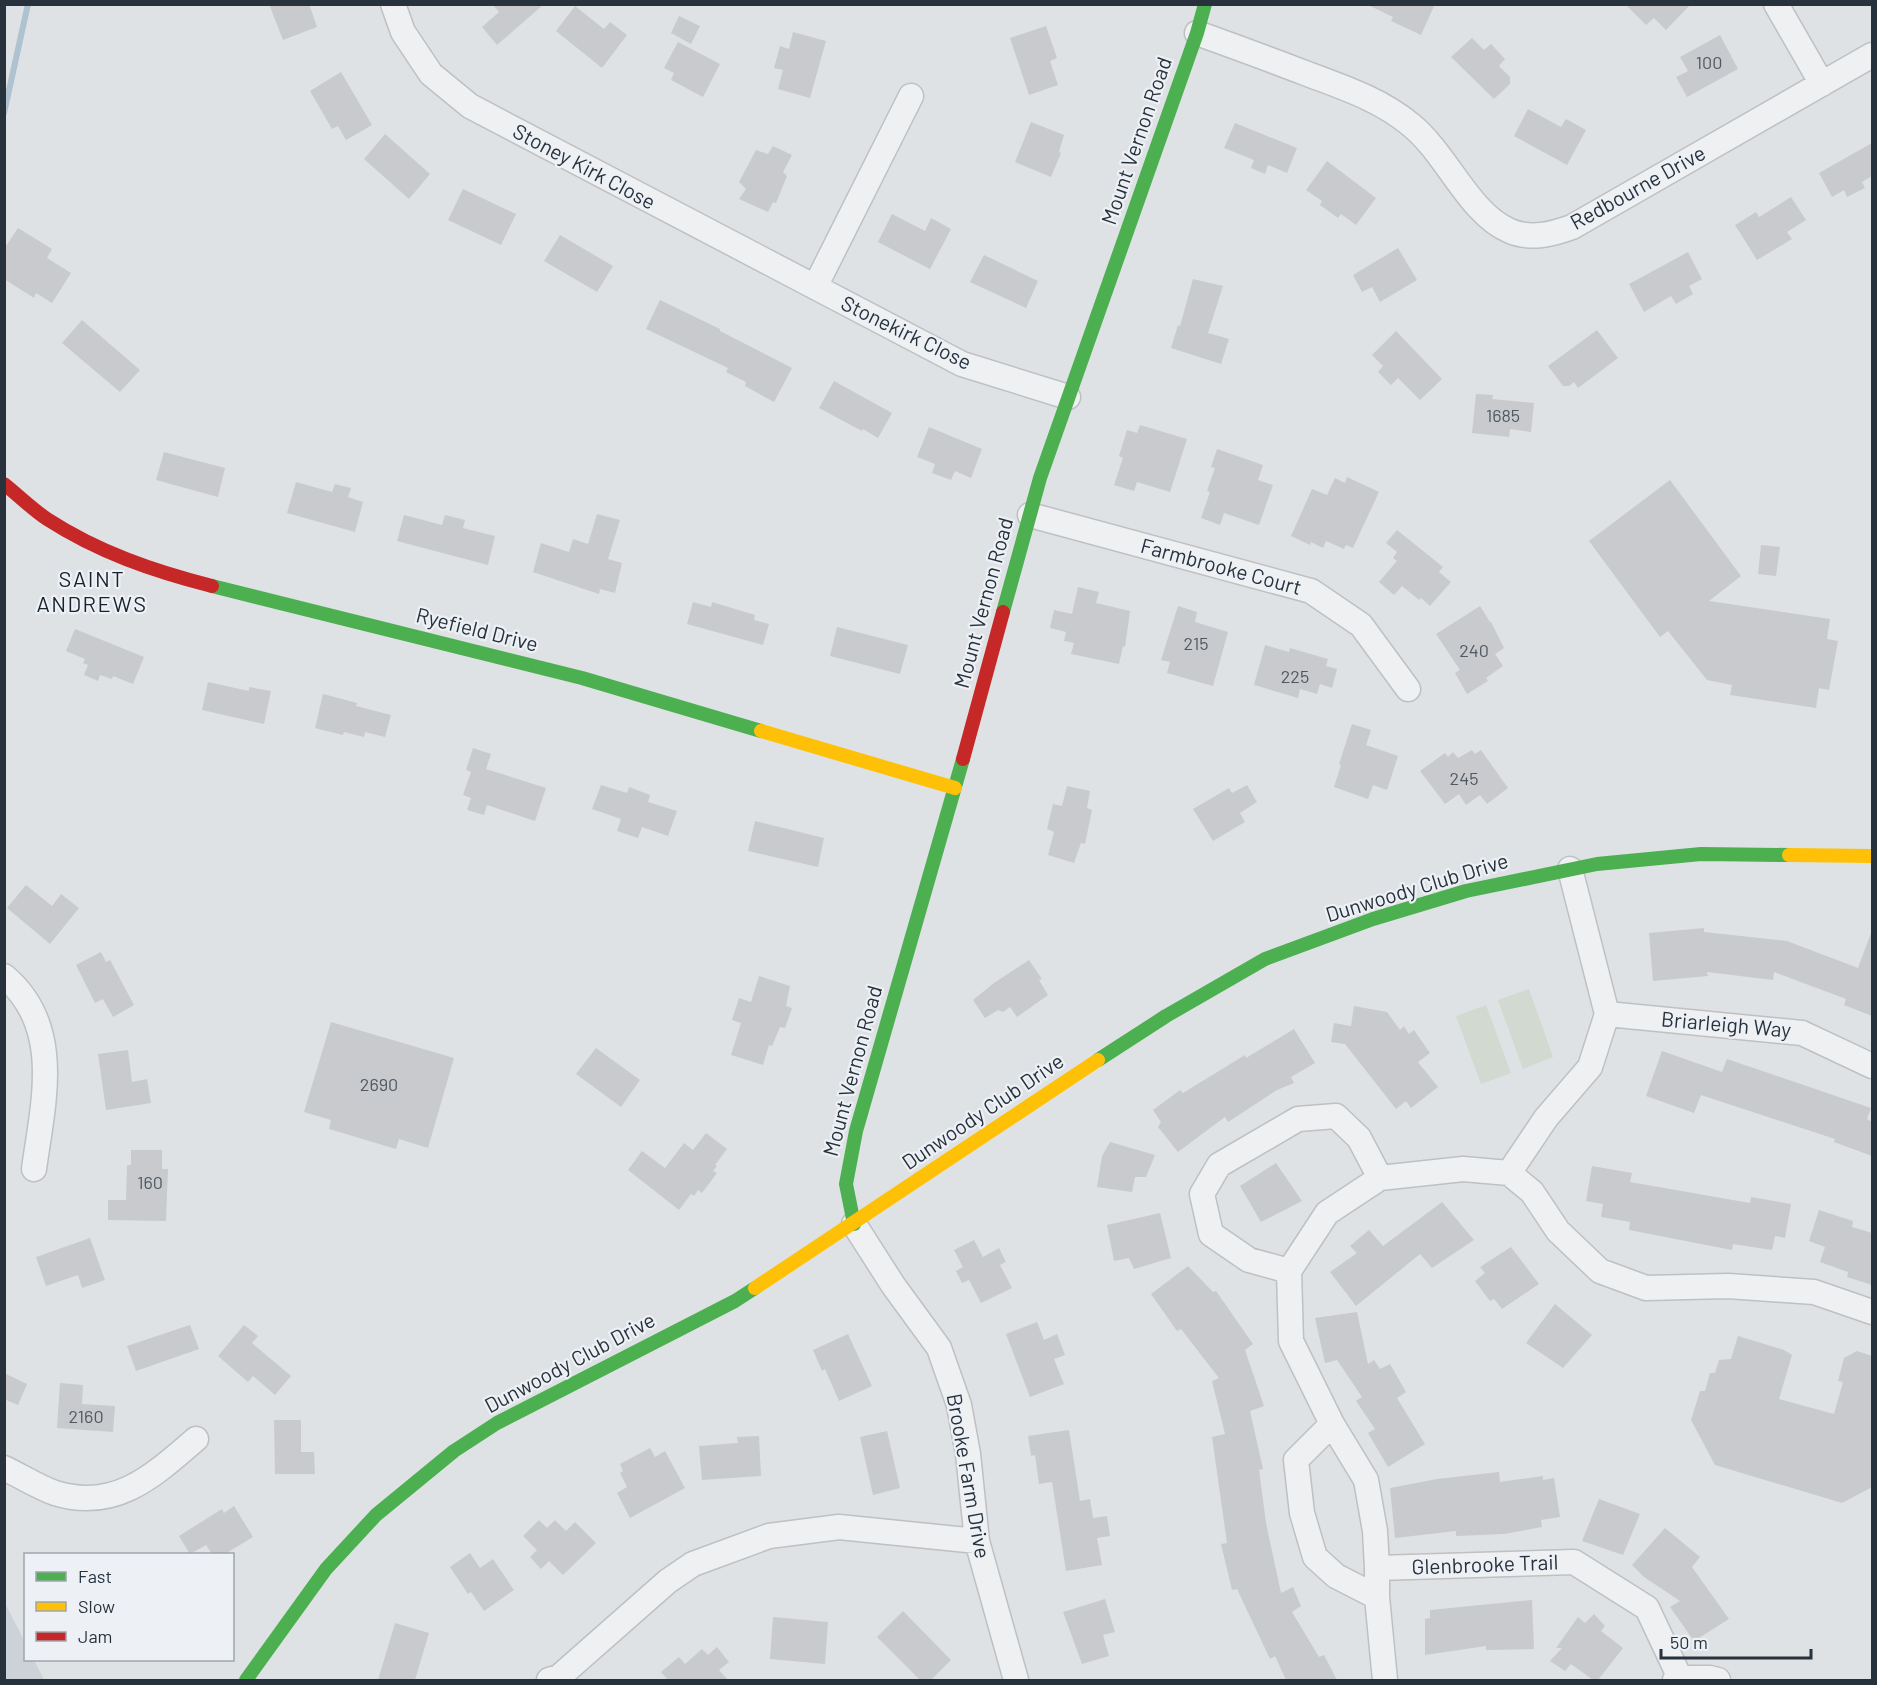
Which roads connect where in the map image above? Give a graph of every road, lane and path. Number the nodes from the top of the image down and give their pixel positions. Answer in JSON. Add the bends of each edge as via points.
{"nodes":[{"id":1,"x":393,"y":4,"type":"edge"},
{"id":2,"x":1205,"y":4,"type":"edge"},
{"id":3,"x":1776,"y":4,"type":"edge"},
{"id":4,"x":1197,"y":33,"type":"junction"},
{"id":5,"x":1872,"y":55,"type":"edge"},
{"id":6,"x":1822,"y":84,"type":"junction"},
{"id":7,"x":911,"y":96,"type":"dead end"},
{"id":8,"x":814,"y":287,"type":"junction"},
{"id":9,"x":1068,"y":397,"type":"junction"},
{"id":10,"x":4,"y":484,"type":"edge"},
{"id":11,"x":1030,"y":515,"type":"junction"},
{"id":12,"x":1408,"y":689,"type":"dead end"},
{"id":13,"x":954,"y":788,"type":"junction"},
{"id":14,"x":1872,"y":856,"type":"edge"},
{"id":15,"x":1570,"y":869,"type":"junction"},
{"id":16,"x":4,"y":976,"type":"edge"},
{"id":17,"x":1607,"y":1014,"type":"junction"},
{"id":18,"x":1872,"y":1066,"type":"edge"},
{"id":19,"x":34,"y":1169,"type":"dead end"},
{"id":20,"x":1509,"y":1173,"type":"junction"},
{"id":21,"x":1380,"y":1178,"type":"junction"},
{"id":22,"x":854,"y":1224,"type":"junction"},
{"id":23,"x":1289,"y":1271,"type":"junction"},
{"id":24,"x":1872,"y":1312,"type":"edge"},
{"id":25,"x":1332,"y":1424,"type":"junction"},
{"id":26,"x":196,"y":1438,"type":"dead end"},
{"id":27,"x":4,"y":1468,"type":"edge"},
{"id":28,"x":977,"y":1541,"type":"junction"},
{"id":29,"x":1377,"y":1568,"type":"junction"},
{"id":30,"x":1377,"y":1597,"type":"junction"},
{"id":31,"x":1678,"y":1679,"type":"edge"},
{"id":32,"x":246,"y":1680,"type":"edge"},
{"id":33,"x":549,"y":1680,"type":"edge"},
{"id":34,"x":1016,"y":1680,"type":"edge"},
{"id":35,"x":1385,"y":1680,"type":"edge"},
{"id":36,"x":1718,"y":1680,"type":"edge"}],
"edges":[{"from":1,"to":8,"type":"street","name":"Stoney Kirk Close","via":[[403,32],[431,74],[470,106]]},
{"from":2,"to":4,"type":"street","name":"Mount Vernon Road"},
{"from":3,"to":6,"type":"street"},
{"from":4,"to":6,"type":"street","name":"Redbourne Drive","via":[[1359,93],[1388,108],[1431,144],[1488,219],[1511,232],[1533,236],[1553,234],[1572,226]]},
{"from":4,"to":9,"type":"street","name":"Mount Vernon Road"},
{"from":5,"to":6,"type":"street","name":"Redbourne Drive"},
{"from":7,"to":8,"type":"street"},
{"from":8,"to":9,"type":"street","name":"Stonekirk Close","via":[[962,364]]},
{"from":9,"to":11,"type":"street","name":"Mount Vernon Road"},
{"from":10,"to":13,"type":"street","name":"Ryefield Drive","via":[[46,518],[101,549],[161,573],[582,678]]},
{"from":11,"to":12,"type":"street","name":"Farmbrooke Court","via":[[1311,591],[1361,625]]},
{"from":11,"to":13,"type":"street","name":"Mount Vernon Road"},
{"from":13,"to":22,"type":"street","name":"Mount Vernon Road","via":[[856,1131],[846,1184]]},
{"from":14,"to":15,"type":"street","name":"Dunwoody Club Drive","via":[[1701,854]]},
{"from":15,"to":17,"type":"street"},
{"from":15,"to":22,"type":"street","name":"Dunwoody Club Drive","via":[[1456,894],[1373,919],[1265,959],[1166,1016]]},
{"from":16,"to":19,"type":"street","via":[[29,1005],[46,1055],[47,1079]]},
{"from":17,"to":18,"type":"street","name":"Briarleigh Way","via":[[1802,1033]]},
{"from":17,"to":20,"type":"street","via":[[1590,1067],[1546,1118]]},
{"from":20,"to":21,"type":"street","via":[[1463,1168]]},
{"from":20,"to":24,"type":"street","via":[[1532,1192],[1558,1231],[1600,1271],[1646,1288],[1728,1286],[1814,1292]]},
{"from":21,"to":23,"type":"street","via":[[1327,1213]]},
{"from":21,"to":23,"type":"street","via":[[1359,1138],[1336,1116],[1298,1119],[1219,1165],[1202,1194],[1211,1234],[1249,1260]]},
{"from":22,"to":28,"type":"street","name":"Brooke Farm Drive","via":[[939,1348],[959,1405]]},
{"from":22,"to":32,"type":"street","name":"Dunwoody Club Drive","via":[[735,1301],[497,1423],[454,1451],[376,1515],[326,1569]]},
{"from":23,"to":25,"type":"street","via":[[1291,1341]]},
{"from":25,"to":29,"type":"street","via":[[1366,1480]]},
{"from":25,"to":30,"type":"street","via":[[1296,1460],[1302,1513],[1315,1557],[1336,1576]]},
{"from":26,"to":27,"type":"street","via":[[151,1477],[124,1492],[90,1498],[55,1493]]},
{"from":28,"to":33,"type":"street","via":[[839,1527],[769,1536],[693,1564],[668,1581],[559,1677]]},
{"from":28,"to":34,"type":"street","name":"Brooke Farm Drive"},
{"from":29,"to":30,"type":"street"},
{"from":29,"to":31,"type":"street","name":"Glenbrooke Trail","via":[[1574,1562],[1647,1608]]},
{"from":30,"to":35,"type":"street"},
{"from":31,"to":36,"type":"street"}]}
